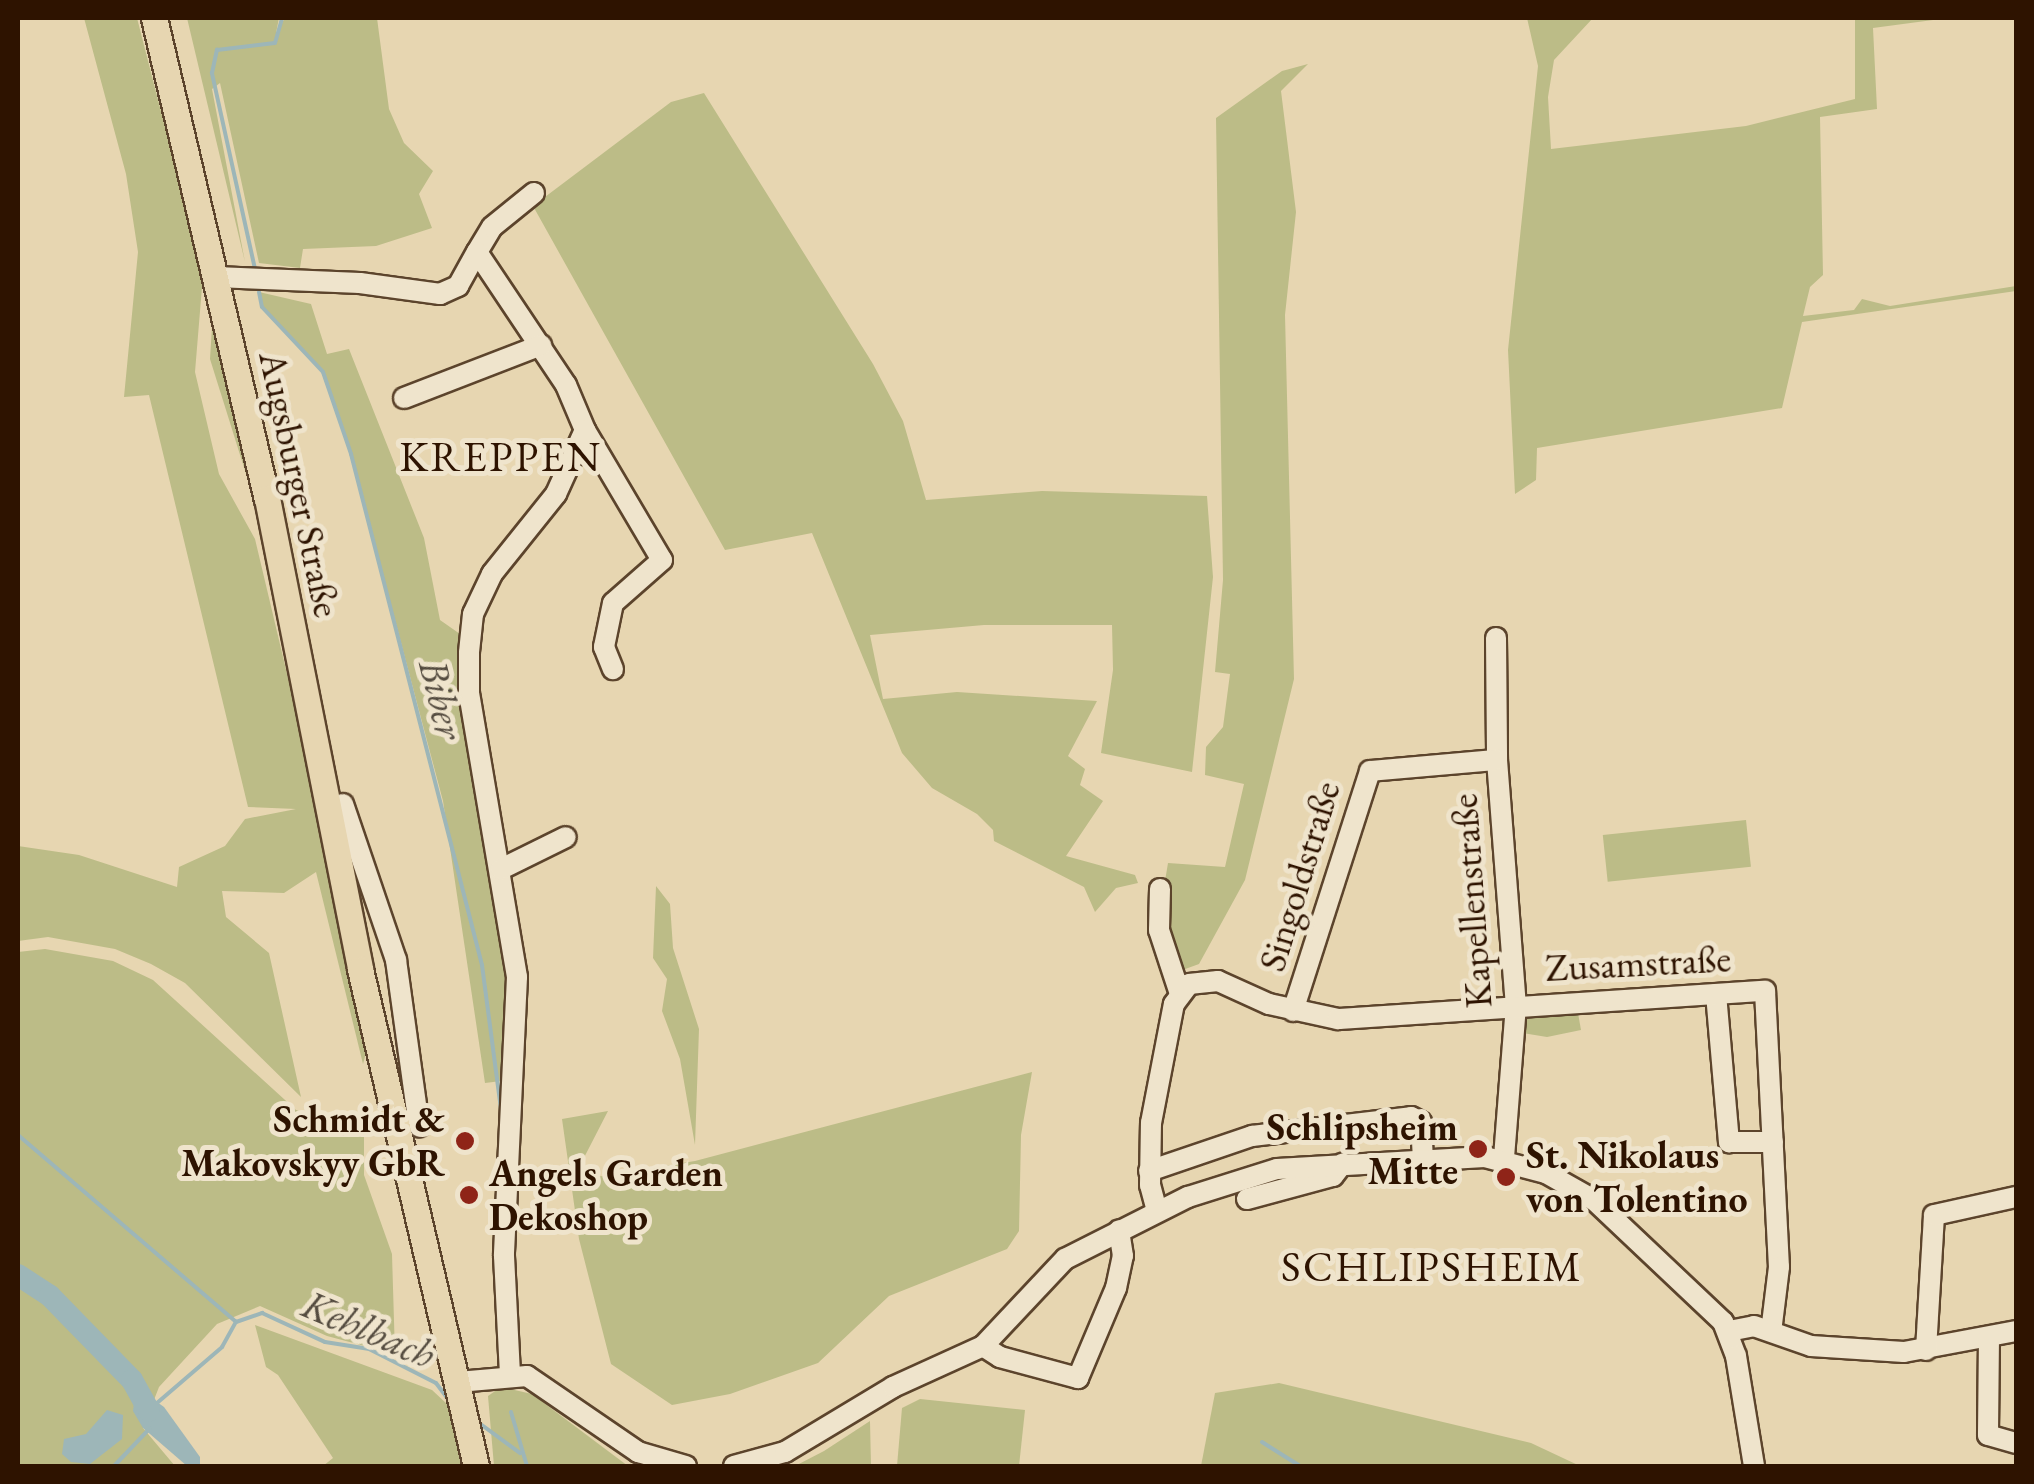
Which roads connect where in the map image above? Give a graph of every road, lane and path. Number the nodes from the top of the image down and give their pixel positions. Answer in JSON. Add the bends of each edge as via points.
{"nodes":[{"id":1,"x":154,"y":18,"type":"edge"},
{"id":2,"x":534,"y":193,"type":"dead end"},
{"id":3,"x":477,"y":252,"type":"junction"},
{"id":4,"x":216,"y":277,"type":"junction"},
{"id":5,"x":541,"y":345,"type":"junction"},
{"id":6,"x":404,"y":398,"type":"dead end"},
{"id":7,"x":584,"y":430,"type":"junction"},
{"id":8,"x":1496,"y":638,"type":"dead end"},
{"id":9,"x":612,"y":669,"type":"dead end"},
{"id":10,"x":1497,"y":760,"type":"junction"},
{"id":11,"x":344,"y":804,"type":"dead end"},
{"id":12,"x":566,"y":836,"type":"dead end"},
{"id":13,"x":500,"y":869,"type":"junction"},
{"id":14,"x":1160,"y":889,"type":"dead end"},
{"id":15,"x":396,"y":960,"type":"junction"},
{"id":16,"x":360,"y":969,"type":"junction"},
{"id":17,"x":1180,"y":992,"type":"junction"},
{"id":18,"x":1716,"y":994,"type":"junction"},
{"id":19,"x":1516,"y":1005,"type":"junction"},
{"id":20,"x":1293,"y":1010,"type":"junction"},
{"id":21,"x":419,"y":1126,"type":"dead end"},
{"id":22,"x":1773,"y":1142,"type":"junction"},
{"id":23,"x":1504,"y":1160,"type":"junction"},
{"id":24,"x":1423,"y":1161,"type":"junction"},
{"id":25,"x":1343,"y":1163,"type":"junction"},
{"id":26,"x":1150,"y":1171,"type":"junction"},
{"id":27,"x":2016,"y":1197,"type":"edge"},
{"id":28,"x":1248,"y":1198,"type":"dead end"},
{"id":29,"x":1158,"y":1211,"type":"junction"},
{"id":30,"x":1119,"y":1230,"type":"junction"},
{"id":31,"x":1729,"y":1331,"type":"junction"},
{"id":32,"x":2016,"y":1331,"type":"edge"},
{"id":33,"x":1771,"y":1332,"type":"junction"},
{"id":34,"x":1990,"y":1337,"type":"junction"},
{"id":35,"x":984,"y":1346,"type":"junction"},
{"id":36,"x":1926,"y":1350,"type":"junction"},
{"id":37,"x":510,"y":1374,"type":"junction"},
{"id":38,"x":459,"y":1386,"type":"junction"},
{"id":39,"x":2016,"y":1443,"type":"edge"},
{"id":40,"x":474,"y":1456,"type":"edge"},
{"id":41,"x":686,"y":1466,"type":"edge"},
{"id":42,"x":734,"y":1466,"type":"edge"},
{"id":43,"x":1754,"y":1466,"type":"edge"}],
"edges":[{"from":1,"to":4,"type":"main road","name":"Augsburger Straße"},
{"from":2,"to":3,"type":"street","via":[[482,238]]},
{"from":3,"to":4,"type":"street","via":[[458,286],[440,294]]},
{"from":3,"to":5,"type":"street"},
{"from":4,"to":16,"type":"main road","name":"Augsburger Straße"},
{"from":5,"to":6,"type":"street"},
{"from":5,"to":7,"type":"street"},
{"from":7,"to":9,"type":"street","via":[[662,560],[613,603],[604,647]]},
{"from":7,"to":13,"type":"street","via":[[556,494],[492,574],[473,614],[468,693]]},
{"from":8,"to":10,"type":"street","name":"Kapellenstraße"},
{"from":10,"to":19,"type":"street","name":"Kapellenstraße"},
{"from":10,"to":20,"type":"street","name":"Singoldstraße","via":[[1370,771]]},
{"from":11,"to":15,"type":"street"},
{"from":12,"to":13,"type":"street"},
{"from":13,"to":37,"type":"street","via":[[520,1026],[504,1256]]},
{"from":14,"to":17,"type":"street","via":[[1159,930]]},
{"from":15,"to":16,"type":"street"},
{"from":15,"to":21,"type":"street"},
{"from":16,"to":38,"type":"main road","name":"Augsburger Straße"},
{"from":17,"to":20,"type":"street","name":"Zusamstraße","via":[[1201,980],[1218,981]]},
{"from":17,"to":26,"type":"street","via":[[1150,1123]]},
{"from":18,"to":19,"type":"street","name":"Zusamstraße"},
{"from":18,"to":22,"type":"street","via":[[1728,1142]]},
{"from":18,"to":22,"type":"street","name":"Zusamstraße","via":[[1765,991]]},
{"from":19,"to":20,"type":"street","name":"Zusamstraße","via":[[1394,1018],[1338,1019]]},
{"from":19,"to":23,"type":"street","name":"Kapellenstraße"},
{"from":22,"to":33,"type":"street","via":[[1779,1267]]},
{"from":23,"to":24,"type":"street"},
{"from":23,"to":31,"type":"street","via":[[1594,1200]]},
{"from":24,"to":25,"type":"street"},
{"from":24,"to":26,"type":"street","via":[[1421,1122],[1412,1118],[1252,1136]]},
{"from":25,"to":28,"type":"street","via":[[1334,1176]]},
{"from":25,"to":29,"type":"street","via":[[1251,1174]]},
{"from":26,"to":29,"type":"street"},
{"from":27,"to":36,"type":"street","via":[[1934,1215]]},
{"from":29,"to":30,"type":"street"},
{"from":30,"to":35,"type":"street","via":[[1050,1270]]},
{"from":30,"to":35,"type":"street","via":[[1123,1256],[1116,1288],[1078,1378],[1000,1358]]},
{"from":31,"to":33,"type":"street","via":[[1745,1325]]},
{"from":31,"to":43,"type":"street"},
{"from":32,"to":34,"type":"street"},
{"from":33,"to":36,"type":"street","via":[[1812,1346]]},
{"from":34,"to":36,"type":"street"},
{"from":34,"to":39,"type":"street","via":[[1988,1435]]},
{"from":35,"to":42,"type":"street","via":[[893,1386],[784,1452]]},
{"from":37,"to":38,"type":"street"},
{"from":37,"to":41,"type":"street","via":[[544,1384],[638,1452]]},
{"from":38,"to":40,"type":"main road","name":"Augsburger Straße"}]}
